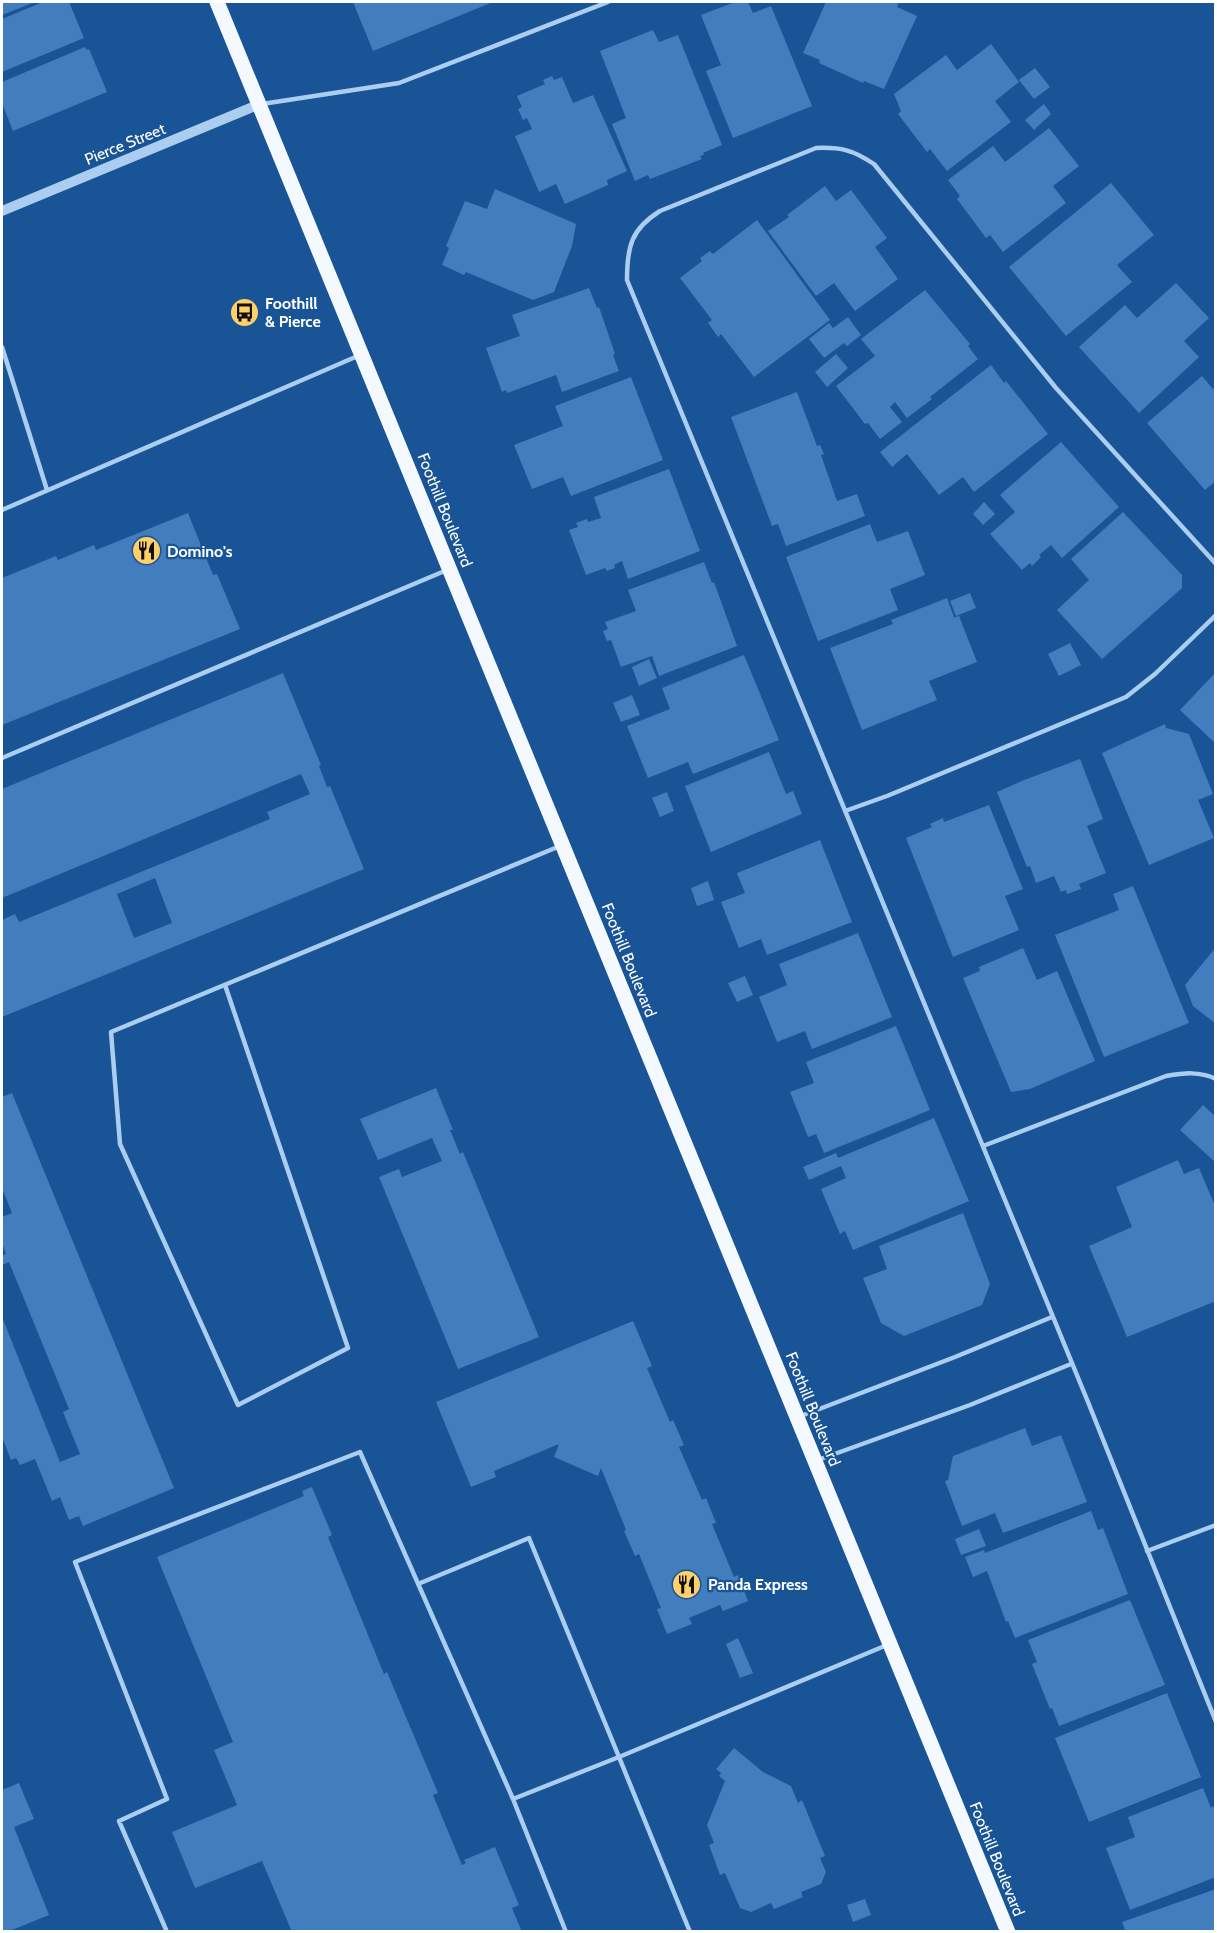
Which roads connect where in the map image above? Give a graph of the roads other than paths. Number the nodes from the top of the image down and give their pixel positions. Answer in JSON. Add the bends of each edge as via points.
{"nodes":[{"id":1,"x":217,"y":2,"type":"edge"},
{"id":2,"x":608,"y":2,"type":"edge"},
{"id":3,"x":260,"y":104,"type":"junction"},
{"id":4,"x":2,"y":211,"type":"edge"},
{"id":5,"x":2,"y":347,"type":"edge"},
{"id":6,"x":362,"y":354,"type":"junction"},
{"id":7,"x":47,"y":490,"type":"junction"},
{"id":8,"x":2,"y":510,"type":"edge"},
{"id":9,"x":1215,"y":564,"type":"edge"},
{"id":10,"x":449,"y":569,"type":"junction"},
{"id":11,"x":1215,"y":615,"type":"edge"},
{"id":12,"x":2,"y":758,"type":"edge"},
{"id":13,"x":845,"y":811,"type":"junction"},
{"id":14,"x":563,"y":845,"type":"junction"},
{"id":15,"x":225,"y":985,"type":"junction"},
{"id":16,"x":1215,"y":1079,"type":"edge"},
{"id":17,"x":983,"y":1146,"type":"junction"},
{"id":18,"x":1052,"y":1317,"type":"junction"},
{"id":19,"x":1071,"y":1364,"type":"junction"},
{"id":20,"x":797,"y":1418,"type":"junction"},
{"id":21,"x":815,"y":1461,"type":"junction"},
{"id":22,"x":1215,"y":1525,"type":"edge"},
{"id":23,"x":1147,"y":1551,"type":"junction"},
{"id":24,"x":418,"y":1584,"type":"junction"},
{"id":25,"x":890,"y":1644,"type":"junction"},
{"id":26,"x":1215,"y":1722,"type":"edge"},
{"id":27,"x":619,"y":1757,"type":"junction"},
{"id":28,"x":513,"y":1799,"type":"junction"},
{"id":29,"x":167,"y":1932,"type":"edge"},
{"id":30,"x":566,"y":1932,"type":"edge"},
{"id":31,"x":690,"y":1932,"type":"edge"},
{"id":32,"x":1008,"y":1932,"type":"edge"}],
"edges":[{"from":1,"to":3,"type":"main road","name":"Foothill Boulevard"},
{"from":2,"to":3,"type":"lane","via":[[399,83]]},
{"from":3,"to":4,"type":"street","name":"Pierce Street"},
{"from":3,"to":6,"type":"main road","name":"Foothill Boulevard"},
{"from":5,"to":7,"type":"lane"},
{"from":6,"to":7,"type":"lane"},
{"from":6,"to":10,"type":"main road","name":"Foothill Boulevard"},
{"from":7,"to":8,"type":"lane"},
{"from":9,"to":13,"type":"lane","via":[[1056,388],[874,164],[857,152],[837,147],[816,148],[645,220],[634,235],[627,257],[627,280]]},
{"from":10,"to":12,"type":"lane"},
{"from":10,"to":14,"type":"main road","name":"Foothill Boulevard"},
{"from":11,"to":13,"type":"lane","via":[[1126,697]]},
{"from":13,"to":17,"type":"lane"},
{"from":14,"to":15,"type":"lane"},
{"from":14,"to":20,"type":"main road","name":"Foothill Boulevard"},
{"from":15,"to":15,"type":"lane","via":[[111,1032],[120,1144],[238,1405],[348,1348]]},
{"from":16,"to":17,"type":"lane","via":[[1187,1072],[1166,1076]]},
{"from":17,"to":18,"type":"lane"},
{"from":18,"to":19,"type":"lane"},
{"from":18,"to":20,"type":"lane"},
{"from":19,"to":21,"type":"lane"},
{"from":19,"to":23,"type":"lane"},
{"from":20,"to":21,"type":"main road","name":"Foothill Boulevard"},
{"from":21,"to":25,"type":"main road","name":"Foothill Boulevard"},
{"from":22,"to":23,"type":"lane"},
{"from":23,"to":26,"type":"lane"},
{"from":24,"to":27,"type":"lane","via":[[530,1539]]},
{"from":24,"to":28,"type":"lane"},
{"from":24,"to":29,"type":"lane","via":[[360,1452],[75,1562],[167,1799],[119,1821]]},
{"from":25,"to":27,"type":"lane"},
{"from":25,"to":32,"type":"main road","name":"Foothill Boulevard"},
{"from":27,"to":28,"type":"lane"},
{"from":27,"to":31,"type":"lane"},
{"from":28,"to":30,"type":"lane"}]}
